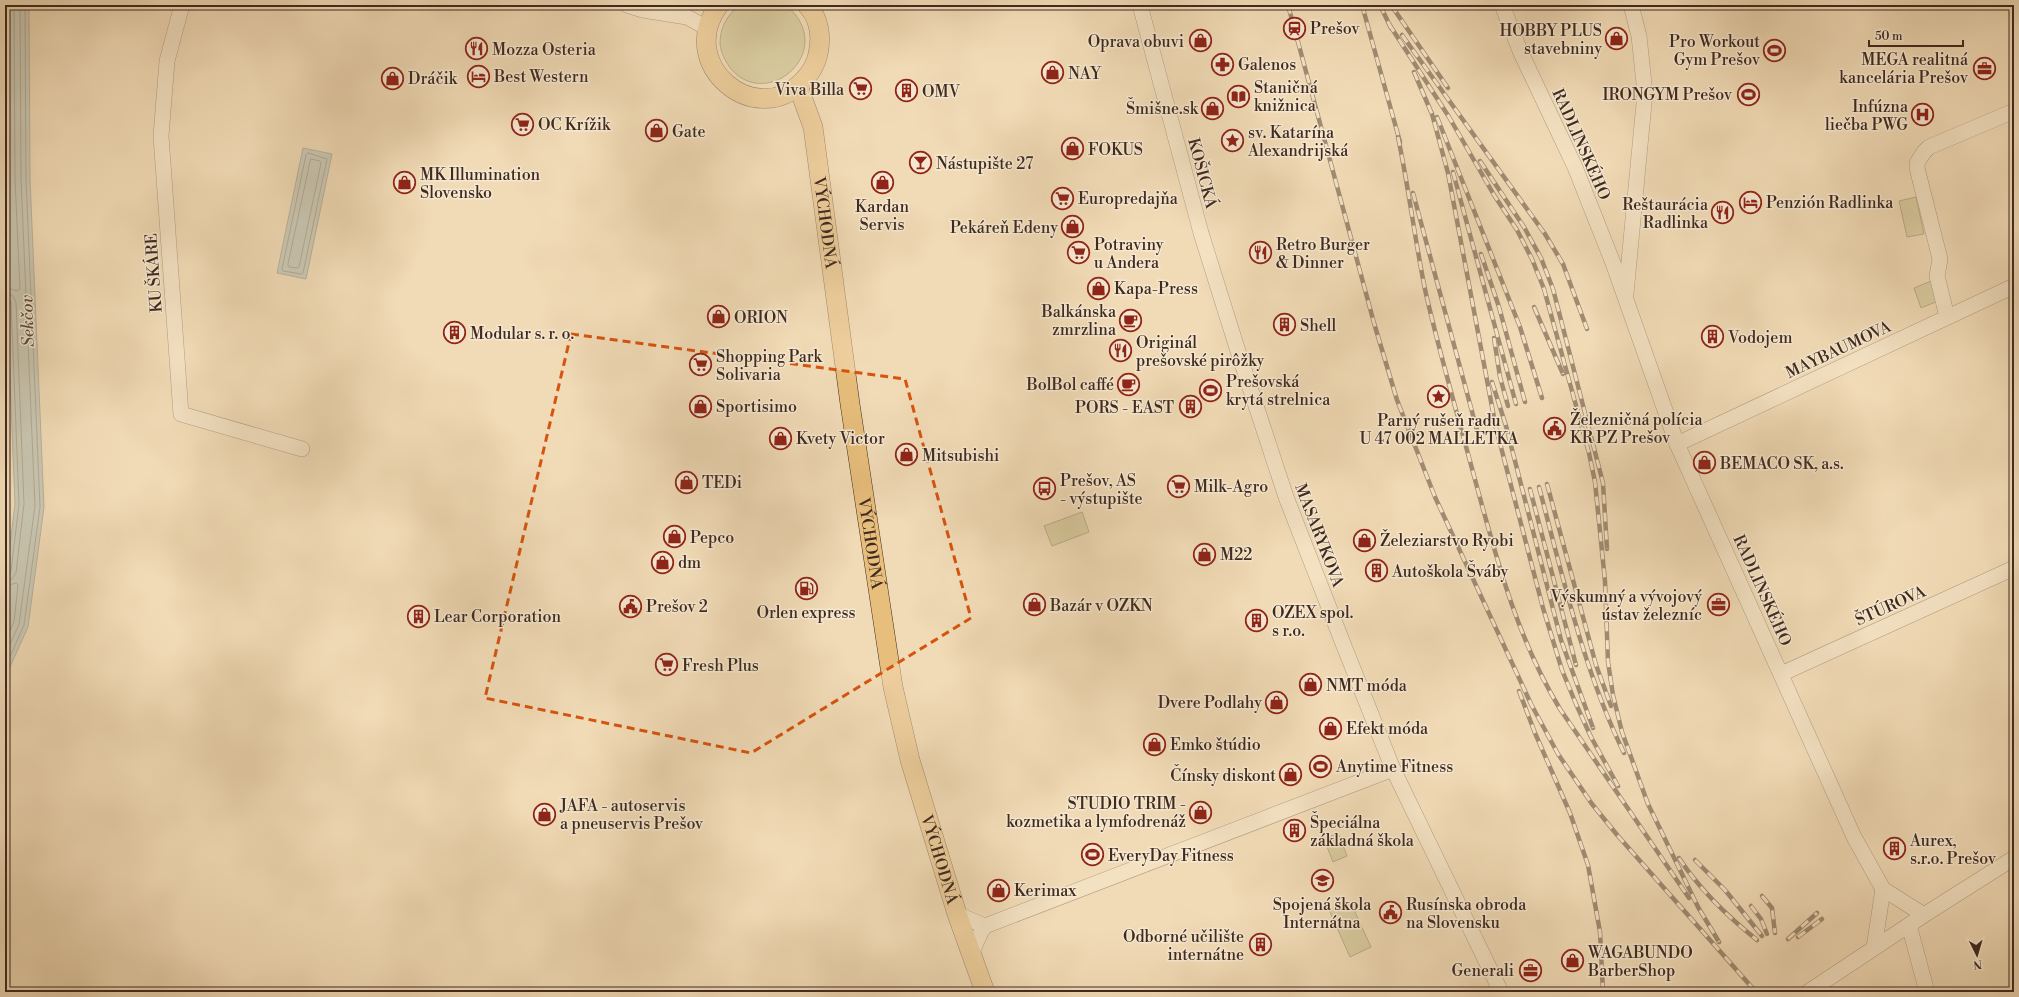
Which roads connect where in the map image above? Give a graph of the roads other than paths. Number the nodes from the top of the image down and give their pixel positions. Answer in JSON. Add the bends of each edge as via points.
{"nodes":[{"id":1,"x":182,"y":5,"type":"edge"},
{"id":2,"x":626,"y":5,"type":"edge"},
{"id":3,"x":719,"y":5,"type":"edge"},
{"id":4,"x":807,"y":5,"type":"edge"},
{"id":5,"x":1140,"y":5,"type":"edge"},
{"id":6,"x":1502,"y":5,"type":"edge"},
{"id":7,"x":1631,"y":5,"type":"edge"},
{"id":8,"x":707,"y":28,"type":"junction"},
{"id":9,"x":798,"y":86,"type":"junction"},
{"id":10,"x":2014,"y":111,"type":"edge"},
{"id":11,"x":2014,"y":286,"type":"edge"},
{"id":12,"x":1626,"y":298,"type":"junction"},
{"id":13,"x":1947,"y":317,"type":"junction"},
{"id":14,"x":1237,"y":348,"type":"joint"},
{"id":15,"x":1677,"y":444,"type":"junction"},
{"id":16,"x":302,"y":449,"type":"dead end"},
{"id":17,"x":2014,"y":568,"type":"edge"},
{"id":18,"x":1781,"y":674,"type":"junction"},
{"id":19,"x":1394,"y":769,"type":"junction"},
{"id":20,"x":2014,"y":858,"type":"edge"},
{"id":21,"x":1883,"y":889,"type":"junction"},
{"id":22,"x":957,"y":914,"type":"junction"},
{"id":23,"x":1924,"y":915,"type":"junction"},
{"id":24,"x":1909,"y":925,"type":"junction"},
{"id":25,"x":985,"y":926,"type":"junction"},
{"id":26,"x":1874,"y":948,"type":"junction"},
{"id":27,"x":971,"y":954,"type":"junction"},
{"id":28,"x":985,"y":992,"type":"edge"},
{"id":29,"x":1501,"y":992,"type":"edge"},
{"id":30,"x":1808,"y":992,"type":"edge"},
{"id":31,"x":1926,"y":992,"type":"edge"}],
"edges":[{"from":1,"to":16,"type":"street","name":"KU ŠKÁRE","via":[[167,61],[161,136],[181,414]]},
{"from":2,"to":8,"type":"street","via":[[687,17]]},
{"from":3,"to":8,"type":"main road"},
{"from":4,"to":9,"type":"main road","via":[[818,26],[820,44],[812,70]]},
{"from":5,"to":14,"type":"street","name":"KOŠICKÁ","via":[[1201,233]]},
{"from":6,"to":12,"type":"street","name":"RADLINSKÉHO","via":[[1521,53],[1575,167]]},
{"from":7,"to":12,"type":"street","name":"RADLINSKÉHO","via":[[1640,36],[1645,93]]},
{"from":8,"to":9,"type":"main road","via":[[709,61],[717,75],[729,87],[746,95],[764,98],[782,95]]},
{"from":9,"to":22,"type":"main road","name":"VÝCHODNÁ","via":[[813,127],[850,404],[893,686],[910,760]]},
{"from":10,"to":13,"type":"street","via":[[1929,147],[1917,163],[1940,259],[1937,276]]},
{"from":11,"to":13,"type":"street","name":"MAYBAUMOVA"},
{"from":12,"to":15,"type":"street","name":"RADLINSKÉHO"},
{"from":13,"to":15,"type":"street","name":"MAYBAUMOVA"},
{"from":14,"to":19,"type":"street","name":"MASARYKOVA","via":[[1286,497]]},
{"from":15,"to":18,"type":"street","name":"RADLINSKÉHO"},
{"from":17,"to":18,"type":"street","name":"ŠTÚROVA"},
{"from":18,"to":21,"type":"street","name":"RADLINSKÉHO","via":[[1854,837]]},
{"from":19,"to":25,"type":"street"},
{"from":19,"to":29,"type":"street","name":"MASARYKOVA"},
{"from":20,"to":23,"type":"street"},
{"from":21,"to":23,"type":"street","name":"RADLINSKÉHO"},
{"from":21,"to":26,"type":"street"},
{"from":22,"to":25,"type":"street"},
{"from":22,"to":27,"type":"main road","name":"VÝCHODNÁ"},
{"from":23,"to":24,"type":"street"},
{"from":24,"to":26,"type":"street"},
{"from":24,"to":31,"type":"street"},
{"from":25,"to":27,"type":"street"},
{"from":26,"to":30,"type":"street"},
{"from":27,"to":28,"type":"main road","name":"VÝCHODNÁ"}]}
